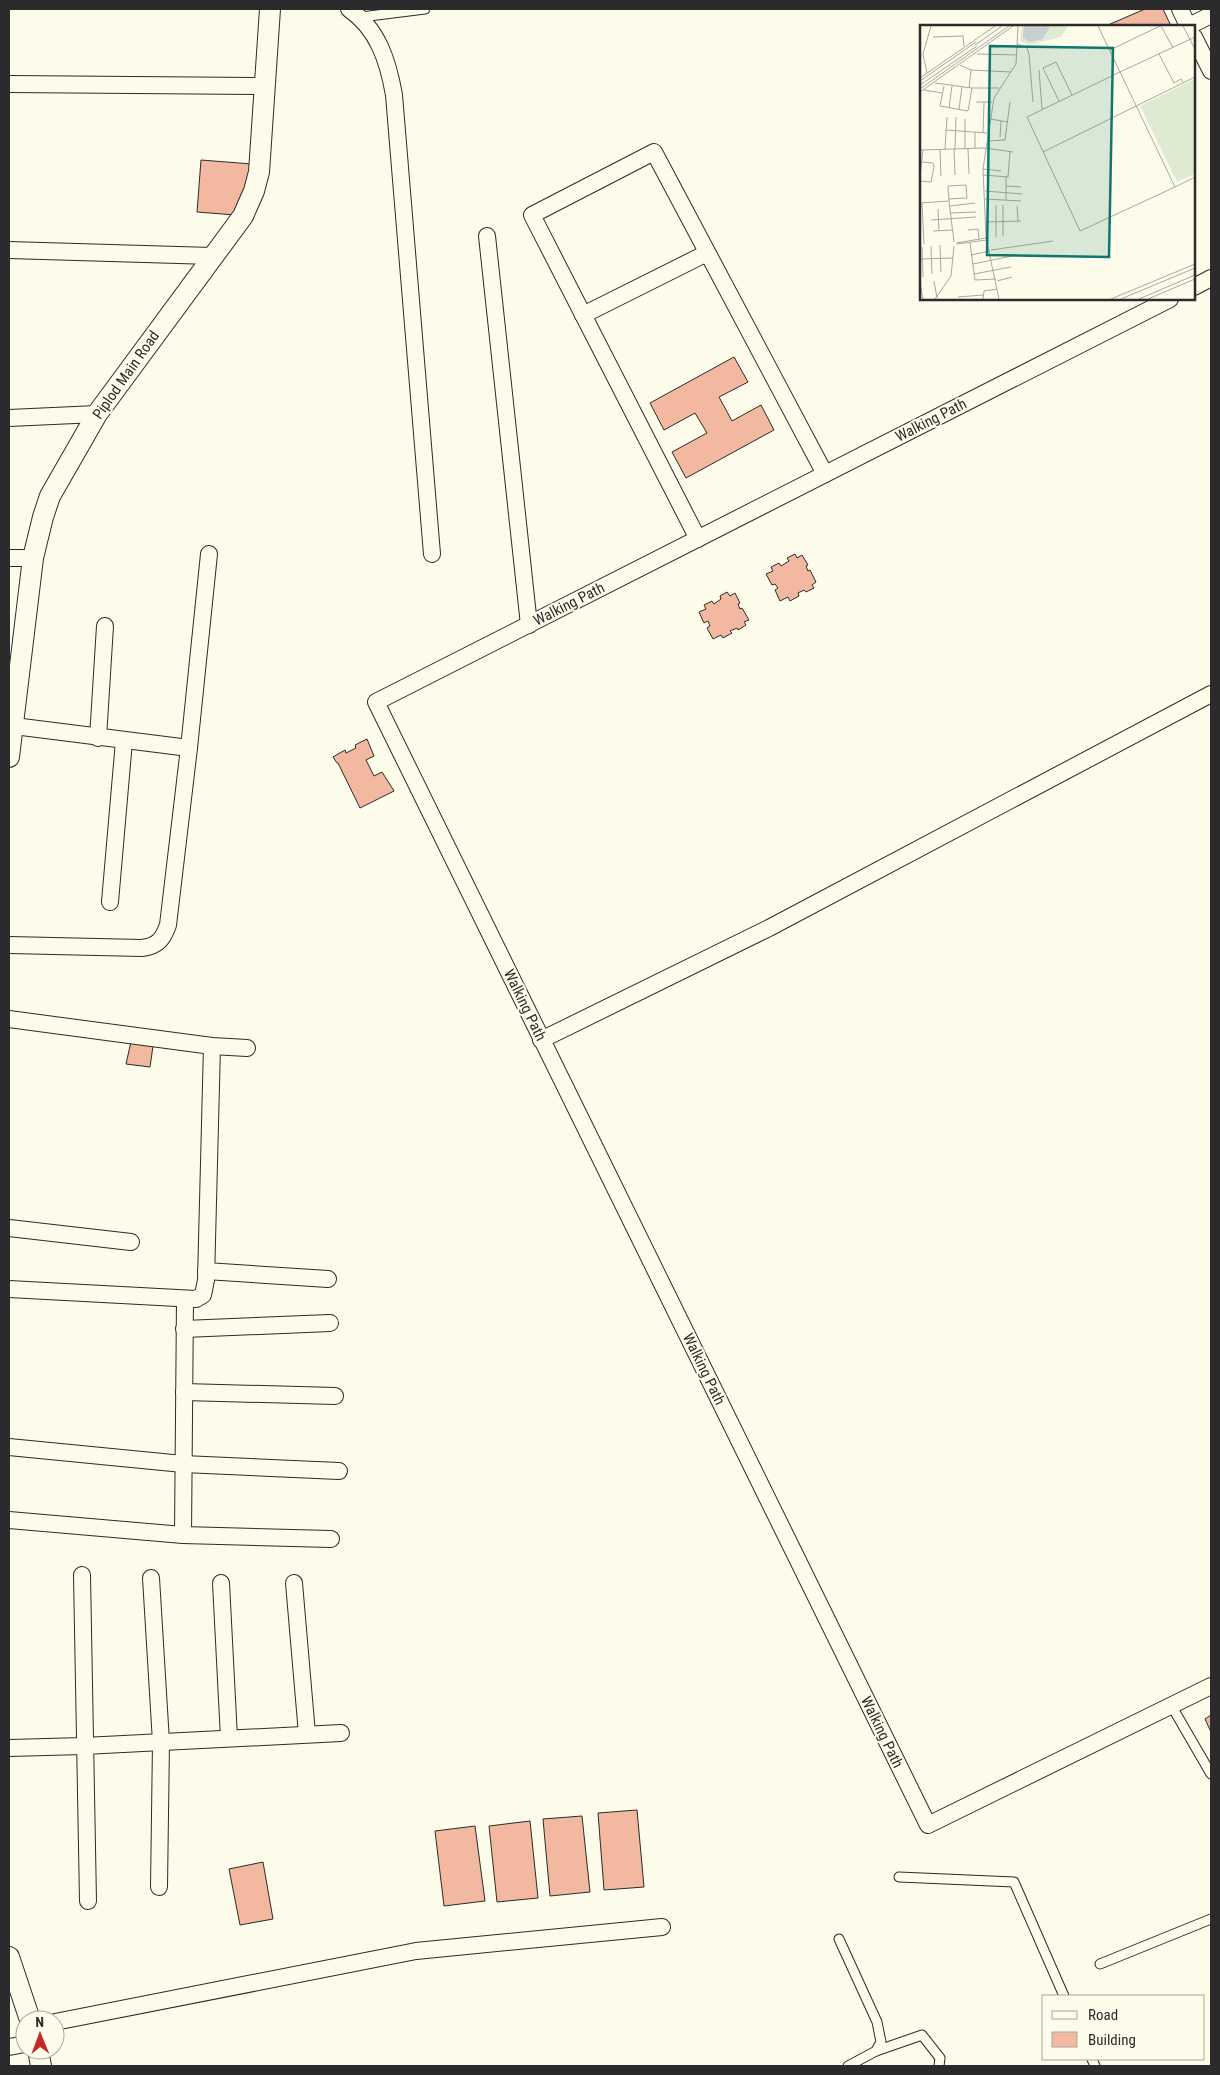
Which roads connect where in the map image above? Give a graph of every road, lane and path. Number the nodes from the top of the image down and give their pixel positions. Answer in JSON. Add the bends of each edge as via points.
{"nodes":[{"id":1,"x":270,"y":9,"type":"edge"},
{"id":2,"x":425,"y":9,"type":"edge"},
{"id":3,"x":1180,"y":9,"type":"edge"},
{"id":4,"x":355,"y":13,"type":"edge"},
{"id":5,"x":1211,"y":15,"type":"edge"},
{"id":6,"x":1188,"y":25,"type":"edge"},
{"id":7,"x":1191,"y":25,"type":"edge"},
{"id":8,"x":1195,"y":39,"type":"edge"},
{"id":9,"x":1211,"y":72,"type":"edge"},
{"id":10,"x":9,"y":84,"type":"edge"},
{"id":11,"x":264,"y":86,"type":"junction"},
{"id":12,"x":486,"y":236,"type":"dead end"},
{"id":13,"x":9,"y":250,"type":"edge"},
{"id":14,"x":707,"y":253,"type":"junction"},
{"id":15,"x":212,"y":256,"type":"junction"},
{"id":16,"x":1211,"y":278,"type":"edge"},
{"id":17,"x":1195,"y":286,"type":"edge"},
{"id":18,"x":1168,"y":300,"type":"edge"},
{"id":19,"x":583,"y":315,"type":"junction"},
{"id":20,"x":97,"y":414,"type":"junction"},
{"id":21,"x":9,"y":418,"type":"edge"},
{"id":22,"x":825,"y":474,"type":"junction"},
{"id":23,"x":698,"y":539,"type":"junction"},
{"id":24,"x":209,"y":554,"type":"dead end"},
{"id":25,"x":432,"y":554,"type":"dead end"},
{"id":26,"x":9,"y":558,"type":"edge"},
{"id":27,"x":33,"y":558,"type":"junction"},
{"id":28,"x":528,"y":625,"type":"junction"},
{"id":29,"x":105,"y":626,"type":"dead end"},
{"id":30,"x":1211,"y":694,"type":"edge"},
{"id":31,"x":14,"y":726,"type":"junction"},
{"id":32,"x":98,"y":738,"type":"junction"},
{"id":33,"x":124,"y":741,"type":"junction"},
{"id":34,"x":189,"y":748,"type":"junction"},
{"id":35,"x":9,"y":757,"type":"edge"},
{"id":36,"x":110,"y":902,"type":"dead end"},
{"id":37,"x":9,"y":945,"type":"edge"},
{"id":38,"x":9,"y":1019,"type":"edge"},
{"id":39,"x":541,"y":1040,"type":"junction"},
{"id":40,"x":212,"y":1046,"type":"junction"},
{"id":41,"x":247,"y":1048,"type":"dead end"},
{"id":42,"x":9,"y":1228,"type":"edge"},
{"id":43,"x":131,"y":1242,"type":"dead end"},
{"id":44,"x":206,"y":1271,"type":"junction"},
{"id":45,"x":328,"y":1279,"type":"dead end"},
{"id":46,"x":9,"y":1289,"type":"edge"},
{"id":47,"x":185,"y":1299,"type":"junction"},
{"id":48,"x":330,"y":1323,"type":"dead end"},
{"id":49,"x":184,"y":1329,"type":"junction"},
{"id":50,"x":184,"y":1392,"type":"junction"},
{"id":51,"x":335,"y":1396,"type":"dead end"},
{"id":52,"x":9,"y":1447,"type":"edge"},
{"id":53,"x":183,"y":1464,"type":"junction"},
{"id":54,"x":339,"y":1470,"type":"dead end"},
{"id":55,"x":9,"y":1520,"type":"edge"},
{"id":56,"x":183,"y":1535,"type":"junction"},
{"id":57,"x":331,"y":1539,"type":"dead end"},
{"id":58,"x":82,"y":1576,"type":"dead end"},
{"id":59,"x":151,"y":1578,"type":"dead end"},
{"id":60,"x":221,"y":1583,"type":"dead end"},
{"id":61,"x":294,"y":1583,"type":"dead end"},
{"id":62,"x":1211,"y":1686,"type":"edge"},
{"id":63,"x":1172,"y":1705,"type":"junction"},
{"id":64,"x":341,"y":1732,"type":"dead end"},
{"id":65,"x":308,"y":1734,"type":"junction"},
{"id":66,"x":229,"y":1738,"type":"junction"},
{"id":67,"x":162,"y":1742,"type":"junction"},
{"id":68,"x":84,"y":1746,"type":"junction"},
{"id":69,"x":9,"y":1748,"type":"edge"},
{"id":70,"x":1211,"y":1774,"type":"edge"},
{"id":71,"x":900,"y":1877,"type":"dead end"},
{"id":72,"x":159,"y":1887,"type":"dead end"},
{"id":73,"x":88,"y":1901,"type":"dead end"},
{"id":74,"x":1211,"y":1919,"type":"edge"},
{"id":75,"x":662,"y":1928,"type":"dead end"},
{"id":76,"x":839,"y":1939,"type":"dead end"},
{"id":77,"x":9,"y":1957,"type":"edge"},
{"id":78,"x":1100,"y":1964,"type":"dead end"},
{"id":79,"x":1064,"y":1995,"type":"edge"},
{"id":80,"x":27,"y":2010,"type":"edge"},
{"id":81,"x":65,"y":2020,"type":"edge"},
{"id":82,"x":876,"y":2050,"type":"junction"},
{"id":83,"x":848,"y":2066,"type":"edge"},
{"id":84,"x":938,"y":2066,"type":"edge"}],
"edges":[{"from":1,"to":11,"type":"street","name":"Piplod Main Road"},
{"from":2,"to":4,"type":"lane"},
{"from":3,"to":6,"type":"street"},
{"from":4,"to":25,"type":"street","via":[[376,37],[384,54],[394,95]]},
{"from":5,"to":7,"type":"street"},
{"from":8,"to":9,"type":"street"},
{"from":10,"to":11,"type":"street"},
{"from":11,"to":15,"type":"street","name":"Piplod Main Road","via":[[259,172],[254,191],[243,216]]},
{"from":12,"to":28,"type":"street"},
{"from":13,"to":15,"type":"street"},
{"from":14,"to":19,"type":"street"},
{"from":14,"to":19,"type":"street","via":[[654,152],[532,215]]},
{"from":14,"to":22,"type":"street"},
{"from":15,"to":20,"type":"street","name":"Piplod Main Road"},
{"from":16,"to":17,"type":"street"},
{"from":18,"to":22,"type":"street","name":"Walking Path"},
{"from":19,"to":23,"type":"street"},
{"from":20,"to":21,"type":"street"},
{"from":20,"to":27,"type":"street","name":"Piplod Main Road","via":[[50,496]]},
{"from":22,"to":23,"type":"street","name":"Walking Path"},
{"from":23,"to":28,"type":"street","name":"Walking Path"},
{"from":24,"to":34,"type":"street"},
{"from":26,"to":27,"type":"street"},
{"from":27,"to":31,"type":"street","name":"Piplod Main Road"},
{"from":28,"to":39,"type":"street","name":"Walking Path","via":[[376,702]]},
{"from":29,"to":32,"type":"street"},
{"from":30,"to":39,"type":"street","via":[[769,928]]},
{"from":31,"to":32,"type":"street"},
{"from":31,"to":35,"type":"street","name":"Piplod Main Road"},
{"from":32,"to":33,"type":"street"},
{"from":33,"to":34,"type":"street"},
{"from":33,"to":36,"type":"street"},
{"from":34,"to":37,"type":"street","via":[[168,925],[159,943],[142,948]]},
{"from":38,"to":40,"type":"street"},
{"from":39,"to":63,"type":"street","name":"Walking Path","via":[[928,1825]]},
{"from":40,"to":41,"type":"street"},
{"from":40,"to":44,"type":"street"},
{"from":42,"to":43,"type":"street"},
{"from":44,"to":45,"type":"street"},
{"from":44,"to":47,"type":"street","via":[[203,1295]]},
{"from":46,"to":47,"type":"street"},
{"from":47,"to":49,"type":"street"},
{"from":48,"to":49,"type":"street"},
{"from":49,"to":50,"type":"street"},
{"from":50,"to":51,"type":"street"},
{"from":50,"to":53,"type":"street"},
{"from":52,"to":53,"type":"street"},
{"from":53,"to":54,"type":"street"},
{"from":53,"to":56,"type":"street"},
{"from":55,"to":56,"type":"street"},
{"from":56,"to":57,"type":"street"},
{"from":58,"to":68,"type":"street"},
{"from":59,"to":67,"type":"street"},
{"from":60,"to":66,"type":"street"},
{"from":61,"to":65,"type":"street"},
{"from":62,"to":63,"type":"street","name":"Walking Path"},
{"from":63,"to":70,"type":"lane"},
{"from":64,"to":65,"type":"street"},
{"from":65,"to":66,"type":"street"},
{"from":66,"to":67,"type":"street"},
{"from":67,"to":68,"type":"street"},
{"from":67,"to":72,"type":"street"},
{"from":68,"to":69,"type":"street"},
{"from":68,"to":73,"type":"street"},
{"from":71,"to":79,"type":"lane","via":[[1014,1882]]},
{"from":74,"to":78,"type":"lane"},
{"from":75,"to":81,"type":"street","via":[[416,1951]]},
{"from":76,"to":82,"type":"lane","via":[[877,2022],[881,2042]]},
{"from":77,"to":80,"type":"street"},
{"from":82,"to":83,"type":"lane"},
{"from":82,"to":84,"type":"lane","via":[[922,2035],[940,2058]]}]}
